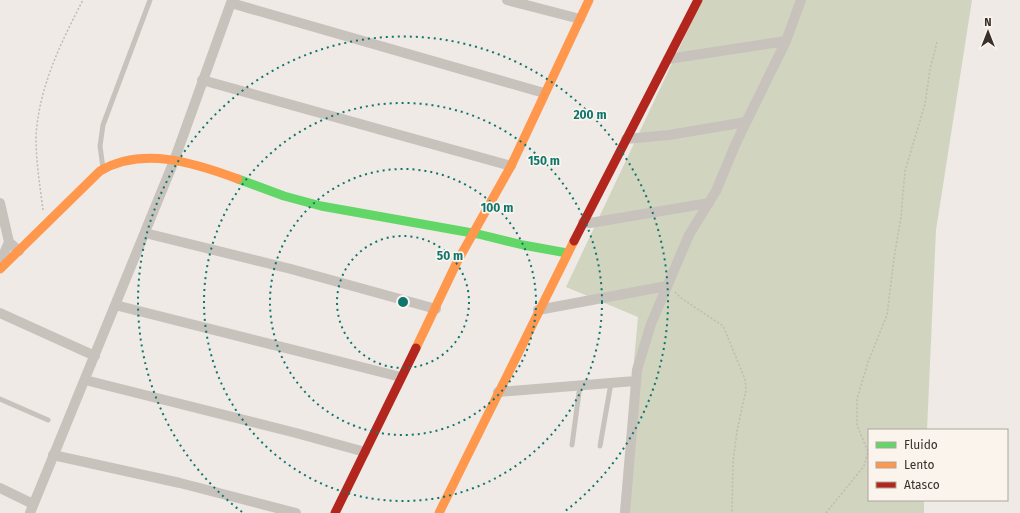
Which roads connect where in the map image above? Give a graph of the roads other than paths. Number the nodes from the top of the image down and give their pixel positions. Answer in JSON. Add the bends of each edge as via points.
{"nodes":[{"id":1,"x":150,"y":0,"type":"edge"},
{"id":2,"x":507,"y":0,"type":"edge"},
{"id":3,"x":589,"y":0,"type":"edge"},
{"id":4,"x":698,"y":0,"type":"edge"},
{"id":5,"x":802,"y":0,"type":"edge"},
{"id":6,"x":231,"y":2,"type":"edge"},
{"id":7,"x":580,"y":20,"type":"junction"},
{"id":8,"x":786,"y":41,"type":"junction"},
{"id":9,"x":668,"y":59,"type":"junction"},
{"id":10,"x":202,"y":80,"type":"junction"},
{"id":11,"x":544,"y":93,"type":"junction"},
{"id":12,"x":746,"y":122,"type":"junction"},
{"id":13,"x":626,"y":139,"type":"junction"},
{"id":14,"x":174,"y":160,"type":"junction"},
{"id":15,"x":511,"y":166,"type":"junction"},
{"id":16,"x":104,"y":168,"type":"junction"},
{"id":17,"x":0,"y":203,"type":"edge"},
{"id":18,"x":709,"y":203,"type":"junction"},
{"id":19,"x":584,"y":222,"type":"junction"},
{"id":20,"x":144,"y":233,"type":"junction"},
{"id":21,"x":474,"y":233,"type":"junction"},
{"id":22,"x":9,"y":242,"type":"junction"},
{"id":23,"x":19,"y":251,"type":"junction"},
{"id":24,"x":567,"y":253,"type":"junction"},
{"id":25,"x":1,"y":268,"type":"edge"},
{"id":26,"x":667,"y":286,"type":"junction"},
{"id":27,"x":115,"y":305,"type":"junction"},
{"id":28,"x":436,"y":309,"type":"junction"},
{"id":29,"x":538,"y":310,"type":"junction"},
{"id":30,"x":0,"y":313,"type":"edge"},
{"id":31,"x":95,"y":356,"type":"junction"},
{"id":32,"x":401,"y":377,"type":"junction"},
{"id":33,"x":85,"y":380,"type":"junction"},
{"id":34,"x":635,"y":381,"type":"junction"},
{"id":35,"x":611,"y":383,"type":"junction"},
{"id":36,"x":580,"y":385,"type":"junction"},
{"id":37,"x":498,"y":392,"type":"junction"},
{"id":38,"x":0,"y":399,"type":"edge"},
{"id":39,"x":48,"y":420,"type":"dead end"},
{"id":40,"x":572,"y":445,"type":"dead end"},
{"id":41,"x":600,"y":446,"type":"dead end"},
{"id":42,"x":365,"y":452,"type":"junction"},
{"id":43,"x":53,"y":455,"type":"junction"},
{"id":44,"x":0,"y":488,"type":"edge"},
{"id":45,"x":31,"y":508,"type":"edge"},
{"id":46,"x":296,"y":513,"type":"edge"},
{"id":47,"x":335,"y":513,"type":"edge"},
{"id":48,"x":439,"y":513,"type":"edge"},
{"id":49,"x":626,"y":513,"type":"edge"}],
"edges":[{"from":1,"to":16,"type":"lane","via":[[103,125],[100,152]]},
{"from":2,"to":7,"type":"street"},
{"from":3,"to":7,"type":"street"},
{"from":4,"to":9,"type":"street"},
{"from":5,"to":8,"type":"street"},
{"from":6,"to":10,"type":"street"},
{"from":6,"to":11,"type":"street"},
{"from":7,"to":11,"type":"street"},
{"from":8,"to":9,"type":"street"},
{"from":8,"to":12,"type":"street"},
{"from":9,"to":13,"type":"street"},
{"from":10,"to":14,"type":"street"},
{"from":10,"to":15,"type":"street"},
{"from":11,"to":15,"type":"street"},
{"from":12,"to":13,"type":"street","via":[[669,135]]},
{"from":12,"to":18,"type":"street"},
{"from":13,"to":19,"type":"street"},
{"from":14,"to":16,"type":"street","via":[[130,159]]},
{"from":14,"to":20,"type":"street"},
{"from":14,"to":21,"type":"street","via":[[196,165],[299,201],[441,230]]},
{"from":15,"to":21,"type":"street"},
{"from":16,"to":23,"type":"street"},
{"from":17,"to":22,"type":"street"},
{"from":18,"to":19,"type":"street"},
{"from":18,"to":26,"type":"street","via":[[689,235]]},
{"from":19,"to":24,"type":"street"},
{"from":20,"to":27,"type":"street"},
{"from":20,"to":28,"type":"street","via":[[291,269]]},
{"from":21,"to":24,"type":"street"},
{"from":21,"to":28,"type":"street","via":[[449,277]]},
{"from":22,"to":23,"type":"street"},
{"from":22,"to":25,"type":"street"},
{"from":23,"to":25,"type":"street"},
{"from":24,"to":29,"type":"street"},
{"from":26,"to":29,"type":"street"},
{"from":26,"to":34,"type":"street","via":[[651,324],[636,370]]},
{"from":27,"to":31,"type":"street"},
{"from":27,"to":32,"type":"street"},
{"from":28,"to":32,"type":"street"},
{"from":29,"to":37,"type":"street"},
{"from":30,"to":31,"type":"street"},
{"from":31,"to":33,"type":"street"},
{"from":32,"to":42,"type":"street"},
{"from":33,"to":42,"type":"street"},
{"from":33,"to":43,"type":"street"},
{"from":34,"to":35,"type":"street"},
{"from":34,"to":49,"type":"street"},
{"from":35,"to":36,"type":"street"},
{"from":35,"to":41,"type":"lane"},
{"from":36,"to":37,"type":"street"},
{"from":36,"to":40,"type":"lane"},
{"from":37,"to":48,"type":"street"},
{"from":38,"to":39,"type":"lane"},
{"from":42,"to":47,"type":"street"},
{"from":43,"to":45,"type":"street"},
{"from":43,"to":46,"type":"street"},
{"from":44,"to":45,"type":"street"}]}
